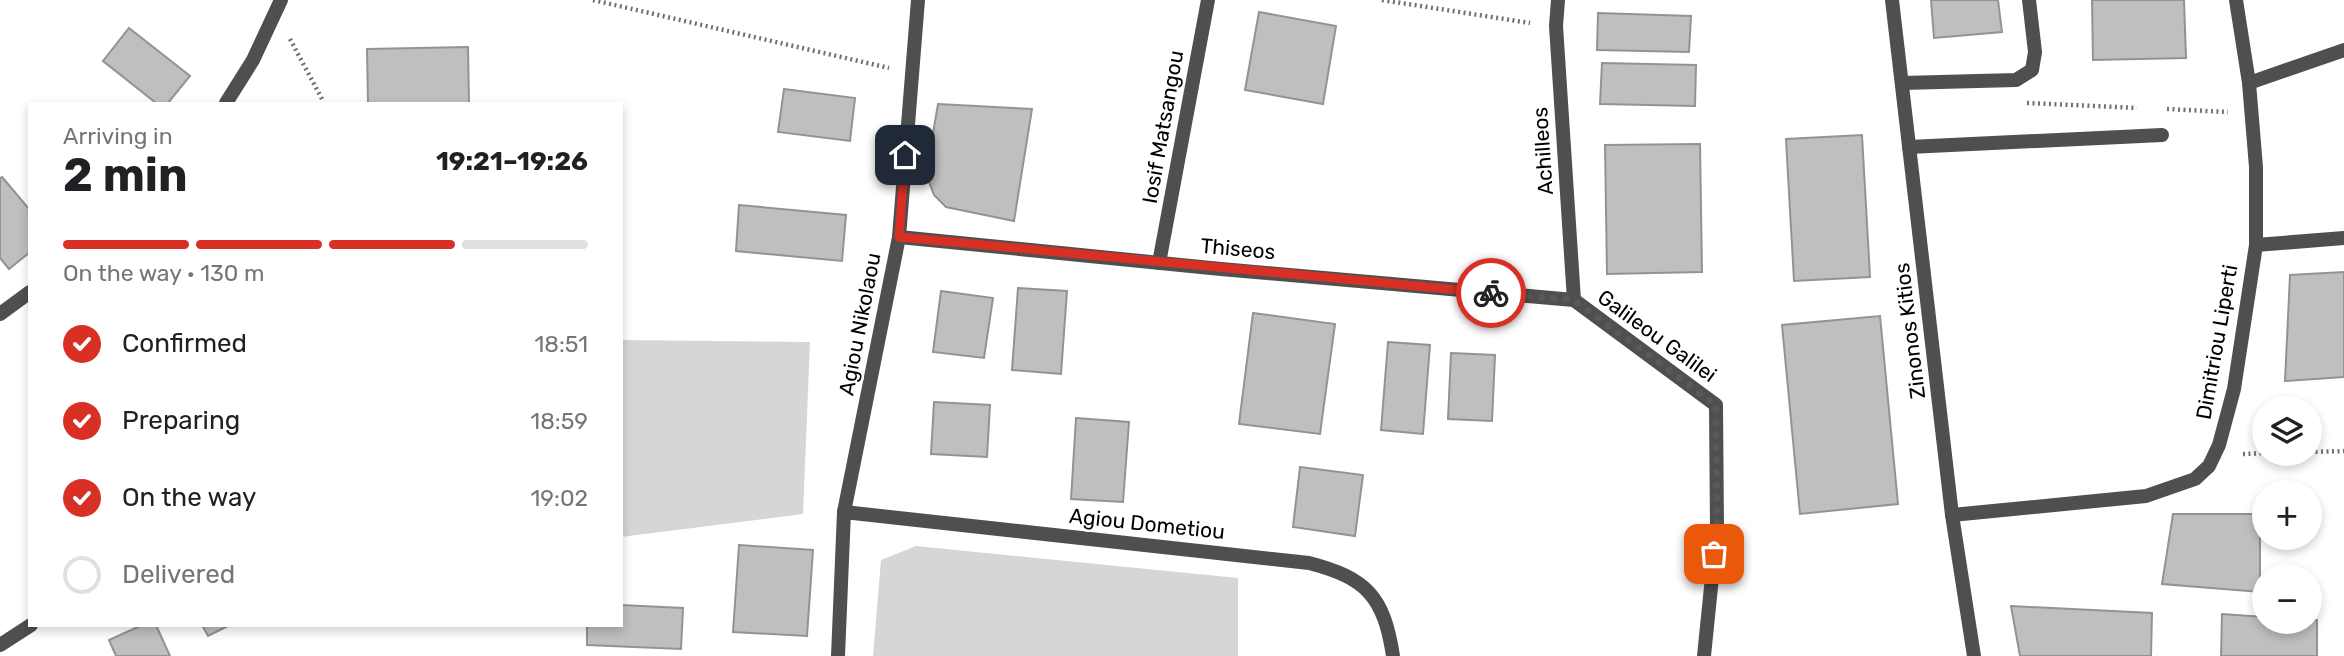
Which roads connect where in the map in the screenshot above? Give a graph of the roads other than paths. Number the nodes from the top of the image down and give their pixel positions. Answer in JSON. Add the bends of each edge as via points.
{"nodes":[{"id":1,"x":918,"y":0,"type":"edge"},
{"id":2,"x":1208,"y":0,"type":"edge"},
{"id":3,"x":1558,"y":0,"type":"edge"},
{"id":4,"x":1892,"y":0,"type":"edge"},
{"id":5,"x":2029,"y":0,"type":"edge"},
{"id":6,"x":2236,"y":0,"type":"edge"},
{"id":7,"x":278,"y":6,"type":"edge"},
{"id":8,"x":2344,"y":50,"type":"edge"},
{"id":9,"x":1902,"y":83,"type":"junction"},
{"id":10,"x":2249,"y":83,"type":"junction"},
{"id":11,"x":227,"y":102,"type":"edge"},
{"id":12,"x":2162,"y":135,"type":"dead end"},
{"id":13,"x":1909,"y":148,"type":"junction"},
{"id":14,"x":899,"y":237,"type":"junction"},
{"id":15,"x":2344,"y":238,"type":"edge"},
{"id":16,"x":2256,"y":245,"type":"junction"},
{"id":17,"x":1159,"y":262,"type":"junction"},
{"id":18,"x":28,"y":293,"type":"edge"},
{"id":19,"x":1574,"y":300,"type":"junction"},
{"id":20,"x":0,"y":314,"type":"edge"},
{"id":21,"x":844,"y":512,"type":"junction"},
{"id":22,"x":1952,"y":515,"type":"junction"},
{"id":23,"x":28,"y":627,"type":"edge"},
{"id":24,"x":0,"y":645,"type":"edge"},
{"id":25,"x":838,"y":656,"type":"edge"},
{"id":26,"x":1394,"y":656,"type":"edge"},
{"id":27,"x":1704,"y":656,"type":"edge"},
{"id":28,"x":1974,"y":656,"type":"edge"}],
"edges":[{"from":1,"to":14,"type":"street","name":"Agiou Nikolaou"},
{"from":2,"to":17,"type":"street","name":"Iosif Matsangou"},
{"from":3,"to":19,"type":"street","name":"Achilleos"},
{"from":4,"to":9,"type":"street","name":"Zinonos Kitios"},
{"from":5,"to":9,"type":"street","via":[[2035,52],[2032,70],[2026,76]]},
{"from":6,"to":10,"type":"street","name":"Dimitriou Liperti"},
{"from":7,"to":11,"type":"street"},
{"from":8,"to":10,"type":"street"},
{"from":9,"to":13,"type":"street","name":"Zinonos Kitios"},
{"from":10,"to":16,"type":"street","name":"Dimitriou Liperti"},
{"from":12,"to":13,"type":"street"},
{"from":13,"to":22,"type":"street","name":"Zinonos Kitios"},
{"from":14,"to":17,"type":"street","name":"Thiseos"},
{"from":14,"to":21,"type":"street","name":"Agiou Nikolaou"},
{"from":15,"to":16,"type":"street"},
{"from":16,"to":22,"type":"street","name":"Dimitriou Liperti","via":[[2227,418],[2209,466],[2195,480],[2146,496]]},
{"from":17,"to":19,"type":"street","name":"Thiseos"},
{"from":18,"to":20,"type":"street"},
{"from":19,"to":27,"type":"street","name":"Galileou Galilei","via":[[1716,405],[1717,528]]},
{"from":21,"to":25,"type":"street","name":"Agiou Nikolaou"},
{"from":21,"to":26,"type":"street","name":"Agiou Dometiou","via":[[1309,563],[1359,582],[1373,596],[1384,615]]},
{"from":22,"to":28,"type":"street","name":"Zinonos Kitios"},
{"from":23,"to":24,"type":"street"}]}
